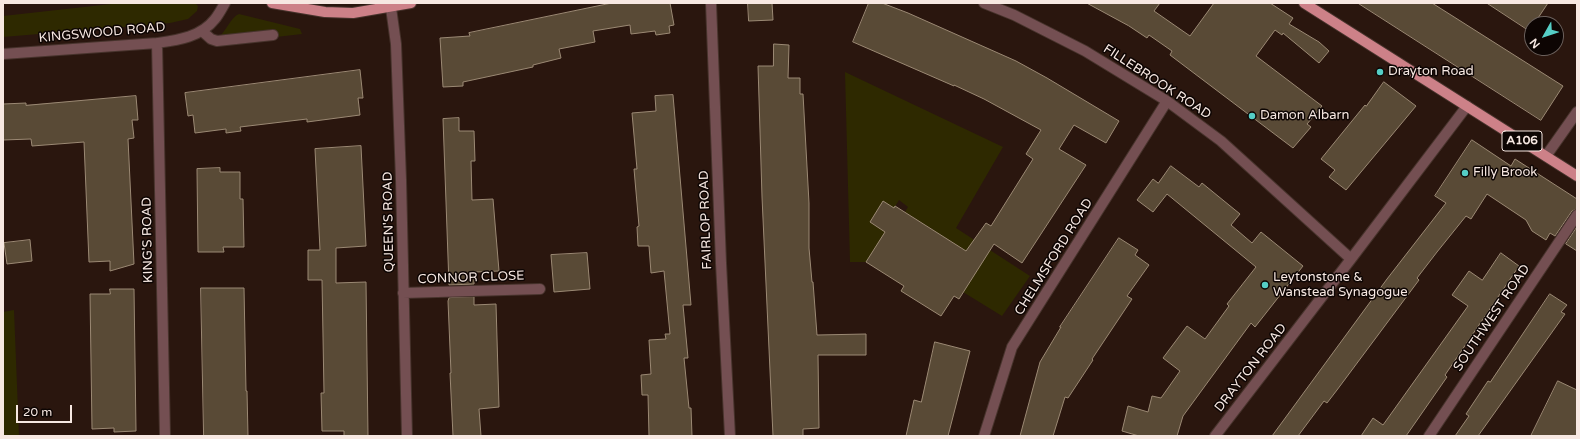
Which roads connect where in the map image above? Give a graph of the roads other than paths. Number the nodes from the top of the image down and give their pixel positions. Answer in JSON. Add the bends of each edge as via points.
{"nodes":[{"id":1,"x":225,"y":3,"type":"edge"},
{"id":2,"x":272,"y":3,"type":"edge"},
{"id":3,"x":411,"y":3,"type":"edge"},
{"id":4,"x":711,"y":3,"type":"edge"},
{"id":5,"x":984,"y":3,"type":"edge"},
{"id":6,"x":1304,"y":3,"type":"edge"},
{"id":7,"x":391,"y":8,"type":"junction"},
{"id":8,"x":202,"y":31,"type":"junction"},
{"id":9,"x":272,"y":35,"type":"dead end"},
{"id":10,"x":157,"y":43,"type":"junction"},
{"id":11,"x":3,"y":54,"type":"edge"},
{"id":12,"x":1167,"y":101,"type":"junction"},
{"id":13,"x":1467,"y":106,"type":"junction"},
{"id":14,"x":1577,"y":112,"type":"edge"},
{"id":15,"x":1546,"y":156,"type":"junction"},
{"id":16,"x":1577,"y":176,"type":"edge"},
{"id":17,"x":1577,"y":215,"type":"edge"},
{"id":18,"x":1351,"y":259,"type":"junction"},
{"id":19,"x":540,"y":289,"type":"dead end"},
{"id":20,"x":403,"y":293,"type":"junction"},
{"id":21,"x":165,"y":436,"type":"edge"},
{"id":22,"x":407,"y":436,"type":"edge"},
{"id":23,"x":730,"y":436,"type":"edge"},
{"id":24,"x":984,"y":436,"type":"edge"},
{"id":25,"x":1215,"y":436,"type":"edge"},
{"id":26,"x":1429,"y":436,"type":"edge"}],
"edges":[{"from":1,"to":8,"type":"street","name":"KINGSWOOD ROAD","via":[[214,20]]},
{"from":2,"to":7,"type":"main road","via":[[325,12],[353,13]]},
{"from":3,"to":7,"type":"main road"},
{"from":4,"to":23,"type":"street","name":"FAIRLOP ROAD"},
{"from":5,"to":12,"type":"street","name":"FILLEBROOK ROAD","via":[[1014,15],[1085,51]]},
{"from":6,"to":13,"type":"main road","number":"A106"},
{"from":7,"to":20,"type":"street","name":"QUEEN'S ROAD","via":[[396,44]]},
{"from":8,"to":9,"type":"street","via":[[217,41]]},
{"from":8,"to":10,"type":"street","name":"KINGSWOOD ROAD","via":[[182,39]]},
{"from":10,"to":11,"type":"street","name":"KINGSWOOD ROAD"},
{"from":10,"to":21,"type":"street","name":"KING'S ROAD"},
{"from":12,"to":18,"type":"street","name":"FILLEBROOK ROAD","via":[[1221,141]]},
{"from":12,"to":24,"type":"street","name":"CHELMSFORD ROAD","via":[[1012,347]]},
{"from":13,"to":15,"type":"main road","number":"A106"},
{"from":13,"to":18,"type":"street","name":"DRAYTON ROAD"},
{"from":14,"to":15,"type":"street"},
{"from":15,"to":16,"type":"main road","number":"A106"},
{"from":17,"to":26,"type":"street","name":"SOUTHWEST ROAD"},
{"from":18,"to":25,"type":"street","name":"DRAYTON ROAD"},
{"from":19,"to":20,"type":"street","name":"CONNOR CLOSE"},
{"from":20,"to":22,"type":"street","name":"QUEEN'S ROAD"}]}
